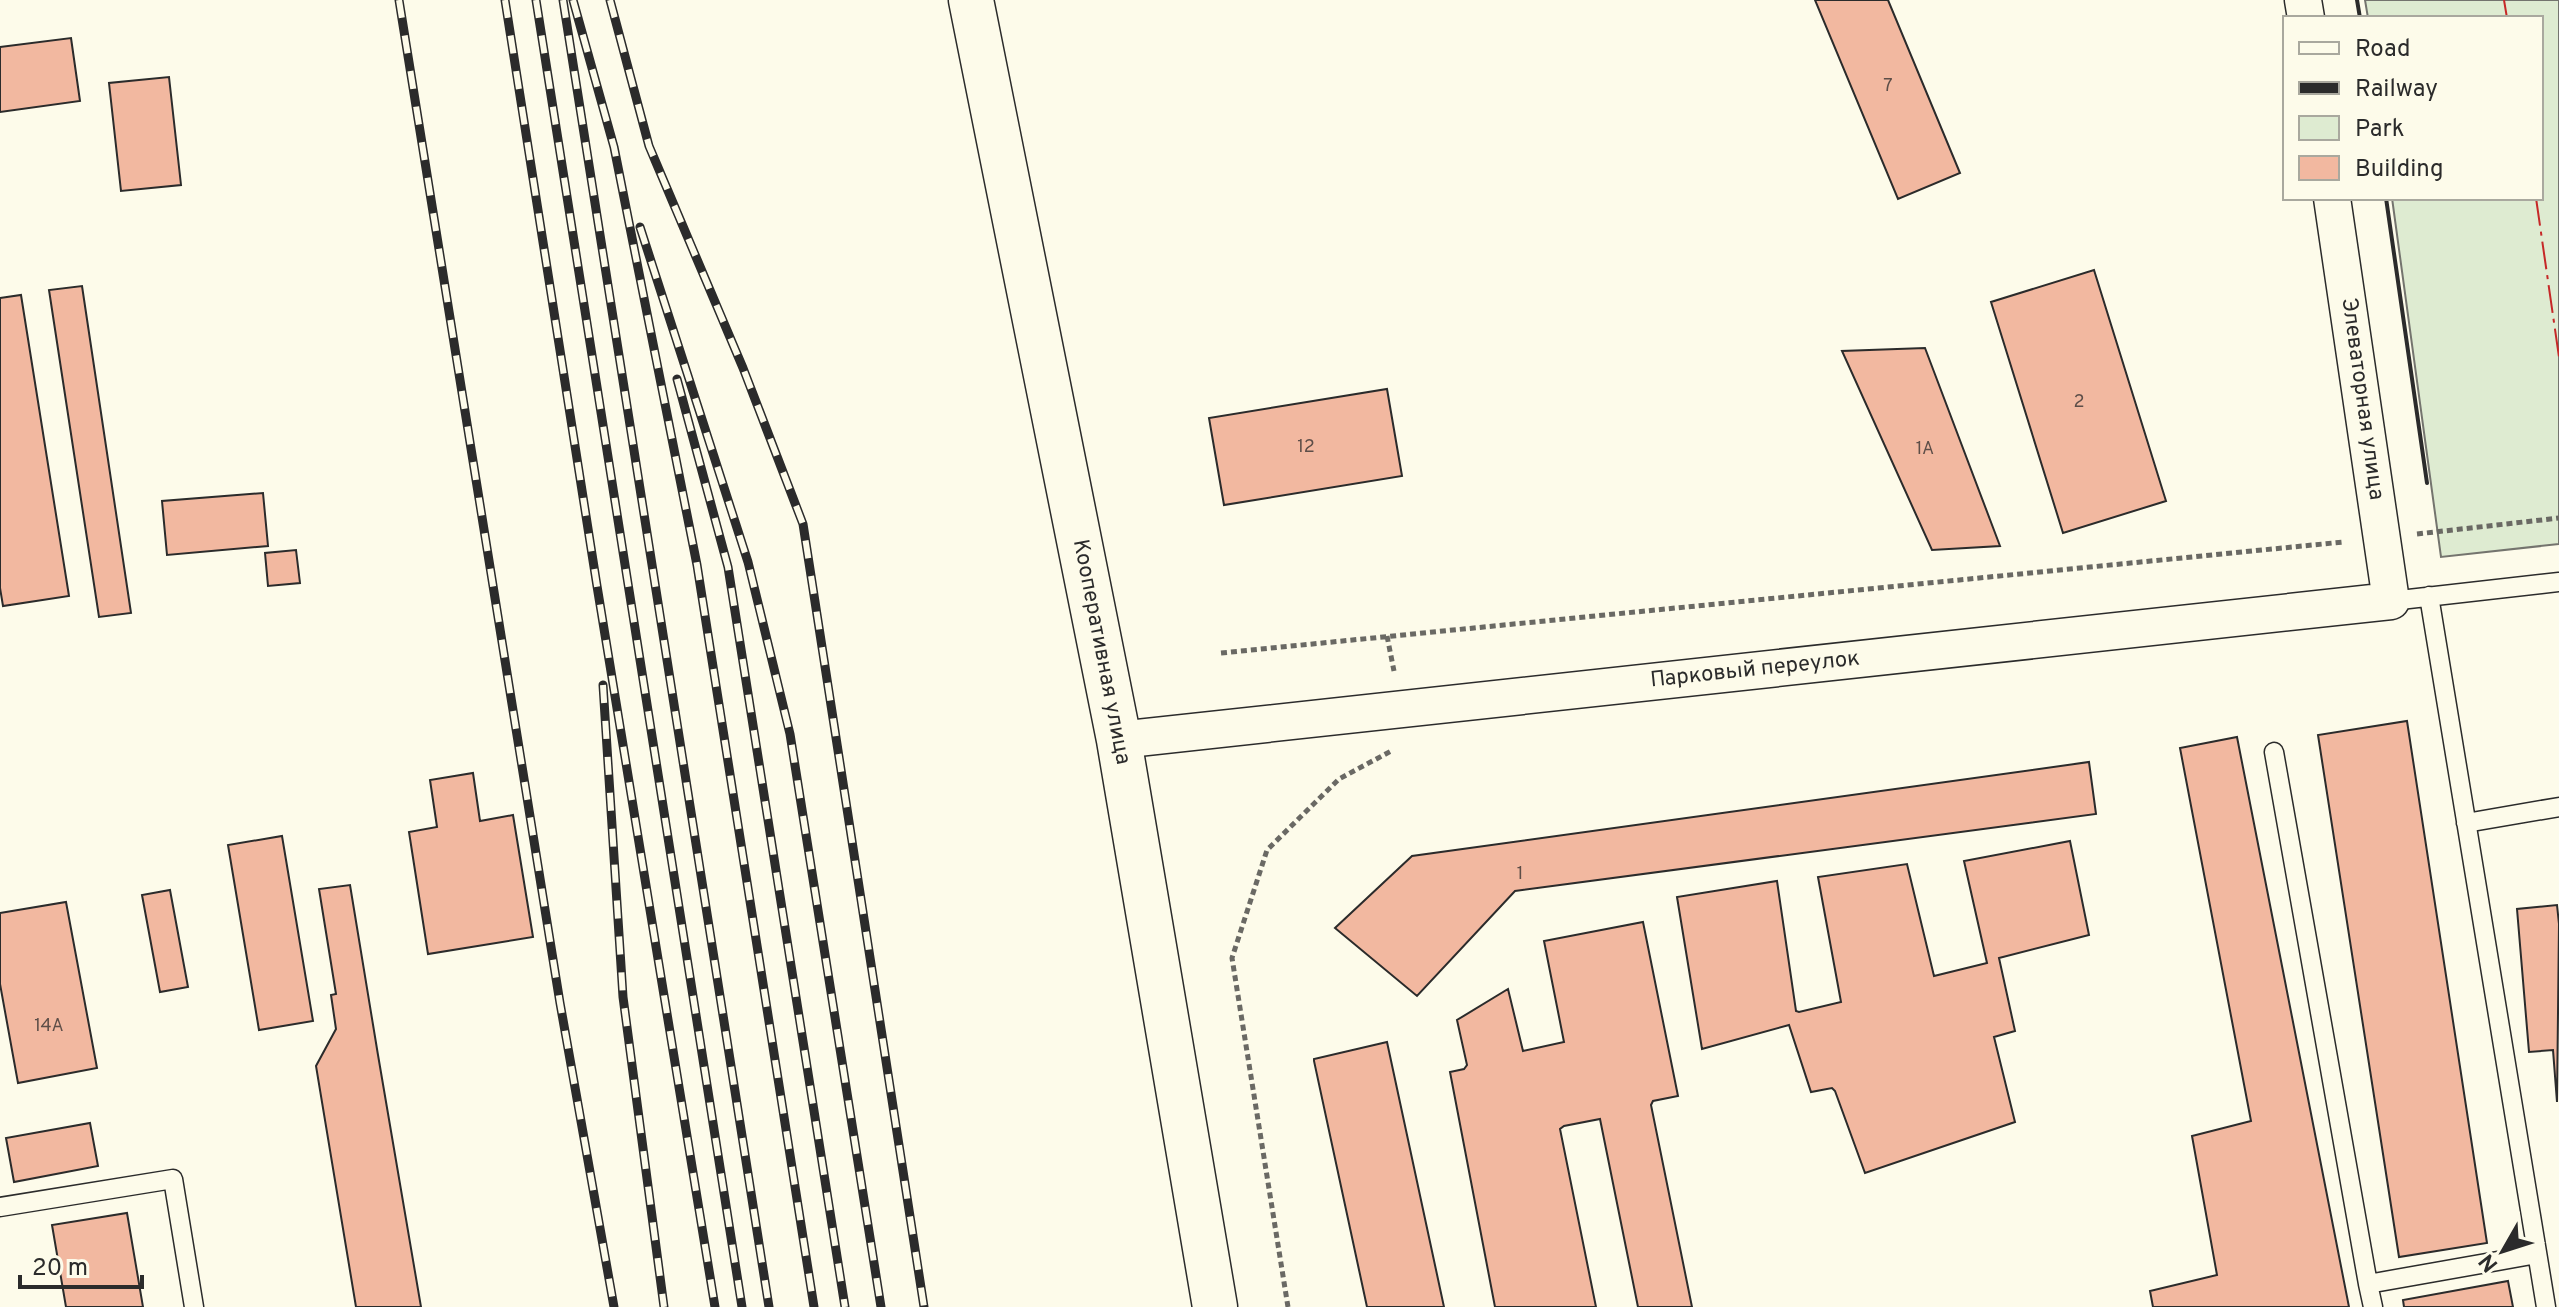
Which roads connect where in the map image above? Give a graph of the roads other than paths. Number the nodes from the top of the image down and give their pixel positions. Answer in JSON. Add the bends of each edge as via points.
{"nodes":[{"id":1,"x":971,"y":0,"type":"edge"},
{"id":2,"x":2332,"y":200,"type":"edge"},
{"id":3,"x":2559,"y":582,"type":"edge"},
{"id":4,"x":2429,"y":596,"type":"junction"},
{"id":5,"x":2391,"y":601,"type":"junction"},
{"id":6,"x":1119,"y":740,"type":"junction"},
{"id":7,"x":2274,"y":752,"type":"dead end"},
{"id":8,"x":2559,"y":807,"type":"edge"},
{"id":9,"x":2466,"y":823,"type":"junction"},
{"id":10,"x":0,"y":1207,"type":"edge"},
{"id":11,"x":2537,"y":1254,"type":"junction"},
{"id":12,"x":2368,"y":1284,"type":"junction"},
{"id":13,"x":194,"y":1307,"type":"edge"},
{"id":14,"x":1215,"y":1307,"type":"edge"},
{"id":15,"x":2373,"y":1307,"type":"edge"},
{"id":16,"x":2546,"y":1307,"type":"edge"}],
"edges":[{"from":1,"to":6,"type":"main road","name":"Кооперативная улица"},
{"from":2,"to":5,"type":"street","name":"Элеваторная улица"},
{"from":3,"to":4,"type":"lane"},
{"from":4,"to":5,"type":"lane"},
{"from":4,"to":9,"type":"lane"},
{"from":5,"to":6,"type":"street","name":"Парковый переулок"},
{"from":6,"to":14,"type":"main road","name":"Кооперативная улица"},
{"from":7,"to":12,"type":"lane"},
{"from":8,"to":9,"type":"lane"},
{"from":9,"to":11,"type":"lane"},
{"from":10,"to":13,"type":"lane","via":[[173,1179]]},
{"from":11,"to":12,"type":"lane"},
{"from":11,"to":16,"type":"lane"},
{"from":12,"to":15,"type":"lane"}]}
